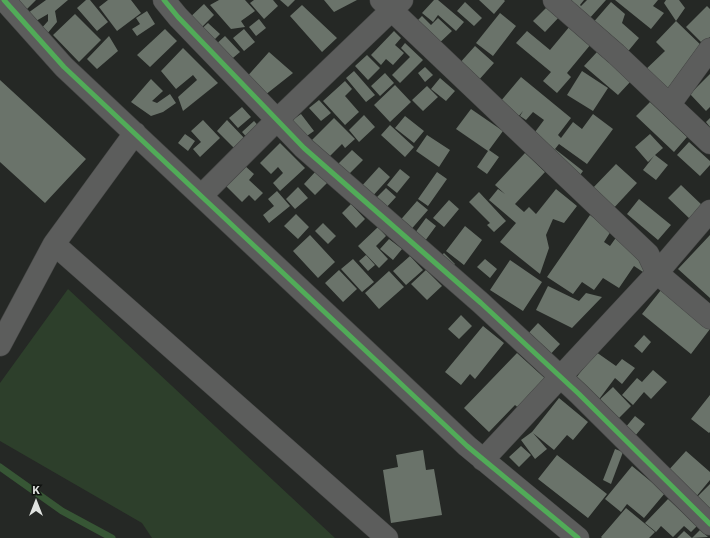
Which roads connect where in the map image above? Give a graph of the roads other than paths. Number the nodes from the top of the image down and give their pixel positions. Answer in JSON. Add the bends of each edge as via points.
{"nodes":[{"id":1,"x":4,"y":0,"type":"edge"},
{"id":2,"x":164,"y":0,"type":"edge"},
{"id":3,"x":554,"y":0,"type":"edge"},
{"id":4,"x":391,"y":3,"type":"edge"},
{"id":5,"x":710,"y":49,"type":"edge"},
{"id":6,"x":670,"y":104,"type":"junction"},
{"id":7,"x":277,"y":120,"type":"junction"},
{"id":8,"x":135,"y":133,"type":"junction"},
{"id":9,"x":710,"y":143,"type":"edge"},
{"id":10,"x":202,"y":196,"type":"junction"},
{"id":11,"x":710,"y":212,"type":"edge"},
{"id":12,"x":54,"y":244,"type":"junction"},
{"id":13,"x":657,"y":273,"type":"junction"},
{"id":14,"x":710,"y":318,"type":"edge"},
{"id":15,"x":0,"y":345,"type":"edge"},
{"id":16,"x":560,"y":377,"type":"junction"},
{"id":17,"x":483,"y":460,"type":"junction"},
{"id":18,"x":710,"y":524,"type":"edge"},
{"id":19,"x":574,"y":537,"type":"edge"},
{"id":20,"x":387,"y":538,"type":"edge"}],
"edges":[{"from":1,"to":8,"type":"street","via":[[64,67]]},
{"from":2,"to":7,"type":"street"},
{"from":3,"to":6,"type":"street"},
{"from":4,"to":7,"type":"street"},
{"from":4,"to":13,"type":"street","via":[[497,111],[648,254]]},
{"from":5,"to":6,"type":"street"},
{"from":6,"to":9,"type":"street"},
{"from":7,"to":10,"type":"street"},
{"from":7,"to":16,"type":"street","via":[[304,148],[481,303]]},
{"from":8,"to":10,"type":"street"},
{"from":8,"to":12,"type":"street"},
{"from":10,"to":17,"type":"street"},
{"from":11,"to":13,"type":"street"},
{"from":12,"to":15,"type":"street"},
{"from":12,"to":20,"type":"street"},
{"from":13,"to":14,"type":"street"},
{"from":13,"to":16,"type":"street"},
{"from":16,"to":17,"type":"street"},
{"from":16,"to":18,"type":"street"},
{"from":17,"to":19,"type":"street"}]}
